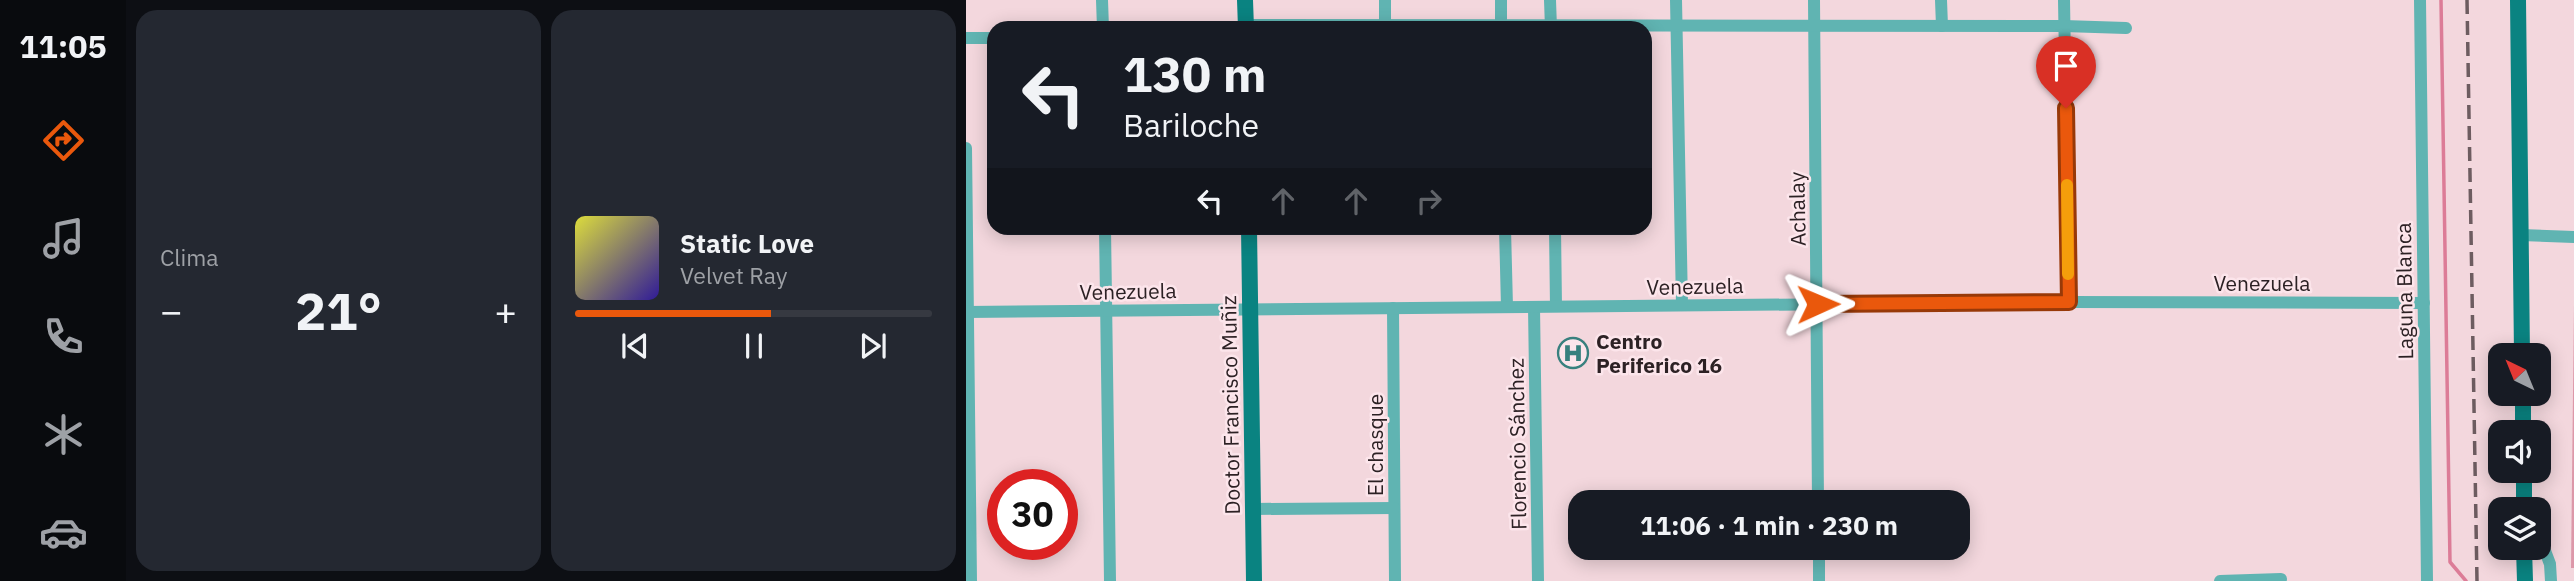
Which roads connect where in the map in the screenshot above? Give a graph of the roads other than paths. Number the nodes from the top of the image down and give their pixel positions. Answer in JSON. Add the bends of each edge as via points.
{"nodes":[{"id":1,"x":1102,"y":0,"type":"edge"},
{"id":2,"x":1245,"y":0,"type":"edge"},
{"id":3,"x":1385,"y":0,"type":"edge"},
{"id":4,"x":1501,"y":0,"type":"edge"},
{"id":5,"x":1550,"y":0,"type":"edge"},
{"id":6,"x":1675,"y":0,"type":"edge"},
{"id":7,"x":1814,"y":0,"type":"edge"},
{"id":8,"x":1941,"y":0,"type":"edge"},
{"id":9,"x":2064,"y":0,"type":"edge"},
{"id":10,"x":2420,"y":0,"type":"edge"},
{"id":11,"x":2518,"y":0,"type":"edge"},
{"id":12,"x":1103,"y":21,"type":"edge"},
{"id":13,"x":1246,"y":21,"type":"edge"},
{"id":14,"x":1385,"y":21,"type":"edge"},
{"id":15,"x":1501,"y":21,"type":"edge"},
{"id":16,"x":1551,"y":21,"type":"edge"},
{"id":17,"x":1652,"y":25,"type":"edge"},
{"id":18,"x":1676,"y":25,"type":"junction"},
{"id":19,"x":1815,"y":25,"type":"junction"},
{"id":20,"x":1942,"y":26,"type":"junction"},
{"id":21,"x":2064,"y":26,"type":"junction"},
{"id":22,"x":2126,"y":29,"type":"dead end"},
{"id":23,"x":966,"y":38,"type":"edge"},
{"id":24,"x":987,"y":38,"type":"edge"},
{"id":25,"x":966,"y":148,"type":"edge"},
{"id":26,"x":966,"y":180,"type":"edge"},
{"id":27,"x":1105,"y":235,"type":"edge"},
{"id":28,"x":1249,"y":235,"type":"edge"},
{"id":29,"x":1505,"y":235,"type":"edge"},
{"id":30,"x":1555,"y":235,"type":"edge"},
{"id":31,"x":2521,"y":235,"type":"junction"},
{"id":32,"x":2574,"y":237,"type":"edge"},
{"id":33,"x":2069,"y":302,"type":"junction"},
{"id":34,"x":2424,"y":303,"type":"junction"},
{"id":35,"x":1818,"y":304,"type":"junction"},
{"id":36,"x":1682,"y":305,"type":"junction"},
{"id":37,"x":1556,"y":306,"type":"junction"},
{"id":38,"x":1507,"y":307,"type":"junction"},
{"id":39,"x":1534,"y":307,"type":"junction"},
{"id":40,"x":1393,"y":308,"type":"junction"},
{"id":41,"x":1250,"y":309,"type":"junction"},
{"id":42,"x":1106,"y":311,"type":"junction"},
{"id":43,"x":967,"y":312,"type":"edge"},
{"id":44,"x":2522,"y":343,"type":"edge"},
{"id":45,"x":1818,"y":490,"type":"edge"},
{"id":46,"x":1394,"y":508,"type":"junction"},
{"id":47,"x":1253,"y":509,"type":"junction"},
{"id":48,"x":1819,"y":560,"type":"edge"},
{"id":49,"x":2525,"y":560,"type":"edge"},
{"id":50,"x":2548,"y":560,"type":"edge"},
{"id":51,"x":2281,"y":579,"type":"edge"},
{"id":52,"x":971,"y":581,"type":"edge"},
{"id":53,"x":1110,"y":581,"type":"edge"},
{"id":54,"x":1254,"y":581,"type":"edge"},
{"id":55,"x":1395,"y":581,"type":"edge"},
{"id":56,"x":1538,"y":581,"type":"edge"},
{"id":57,"x":1819,"y":581,"type":"edge"},
{"id":58,"x":2220,"y":581,"type":"edge"},
{"id":59,"x":2427,"y":581,"type":"edge"},
{"id":60,"x":2525,"y":581,"type":"edge"},
{"id":61,"x":2551,"y":581,"type":"edge"}],
"edges":[{"from":1,"to":12,"type":"street"},
{"from":2,"to":13,"type":"main road"},
{"from":3,"to":14,"type":"street"},
{"from":4,"to":15,"type":"street"},
{"from":5,"to":16,"type":"street"},
{"from":6,"to":18,"type":"street"},
{"from":7,"to":19,"type":"street","name":"Achalay"},
{"from":8,"to":20,"type":"street"},
{"from":9,"to":21,"type":"street"},
{"from":10,"to":34,"type":"street","name":"Laguna Blanca"},
{"from":11,"to":31,"type":"main road"},
{"from":17,"to":18,"type":"street"},
{"from":18,"to":19,"type":"street"},
{"from":18,"to":36,"type":"street"},
{"from":19,"to":20,"type":"street"},
{"from":19,"to":35,"type":"street","name":"Achalay"},
{"from":20,"to":21,"type":"street"},
{"from":21,"to":22,"type":"street"},
{"from":21,"to":33,"type":"street"},
{"from":23,"to":24,"type":"street"},
{"from":25,"to":26,"type":"street"},
{"from":26,"to":43,"type":"street"},
{"from":27,"to":42,"type":"street"},
{"from":28,"to":41,"type":"main road","name":"Doctor Francisco Muñiz"},
{"from":29,"to":38,"type":"street"},
{"from":30,"to":37,"type":"street"},
{"from":31,"to":32,"type":"street"},
{"from":31,"to":44,"type":"main road"},
{"from":33,"to":34,"type":"street","name":"Venezuela"},
{"from":33,"to":35,"type":"street","name":"Venezuela"},
{"from":34,"to":59,"type":"street","name":"Laguna Blanca"},
{"from":35,"to":36,"type":"street","name":"Venezuela"},
{"from":35,"to":45,"type":"street","name":"Achalay"},
{"from":36,"to":37,"type":"street","name":"Venezuela"},
{"from":37,"to":39,"type":"street","name":"Venezuela"},
{"from":38,"to":39,"type":"street","name":"Venezuela"},
{"from":38,"to":40,"type":"street","name":"Venezuela"},
{"from":39,"to":56,"type":"street","name":"Florencio Sánchez"},
{"from":40,"to":41,"type":"street","name":"Venezuela"},
{"from":40,"to":46,"type":"street","name":"El chasque"},
{"from":41,"to":42,"type":"street","name":"Venezuela"},
{"from":41,"to":47,"type":"main road","name":"Doctor Francisco Muñiz"},
{"from":42,"to":43,"type":"street","name":"Venezuela"},
{"from":42,"to":53,"type":"street"},
{"from":43,"to":52,"type":"street"},
{"from":46,"to":47,"type":"street"},
{"from":46,"to":55,"type":"street","name":"El chasque"},
{"from":47,"to":54,"type":"main road","name":"Doctor Francisco Muñiz"},
{"from":48,"to":57,"type":"street"},
{"from":49,"to":60,"type":"main road"},
{"from":50,"to":61,"type":"street"},
{"from":51,"to":58,"type":"street"}]}
